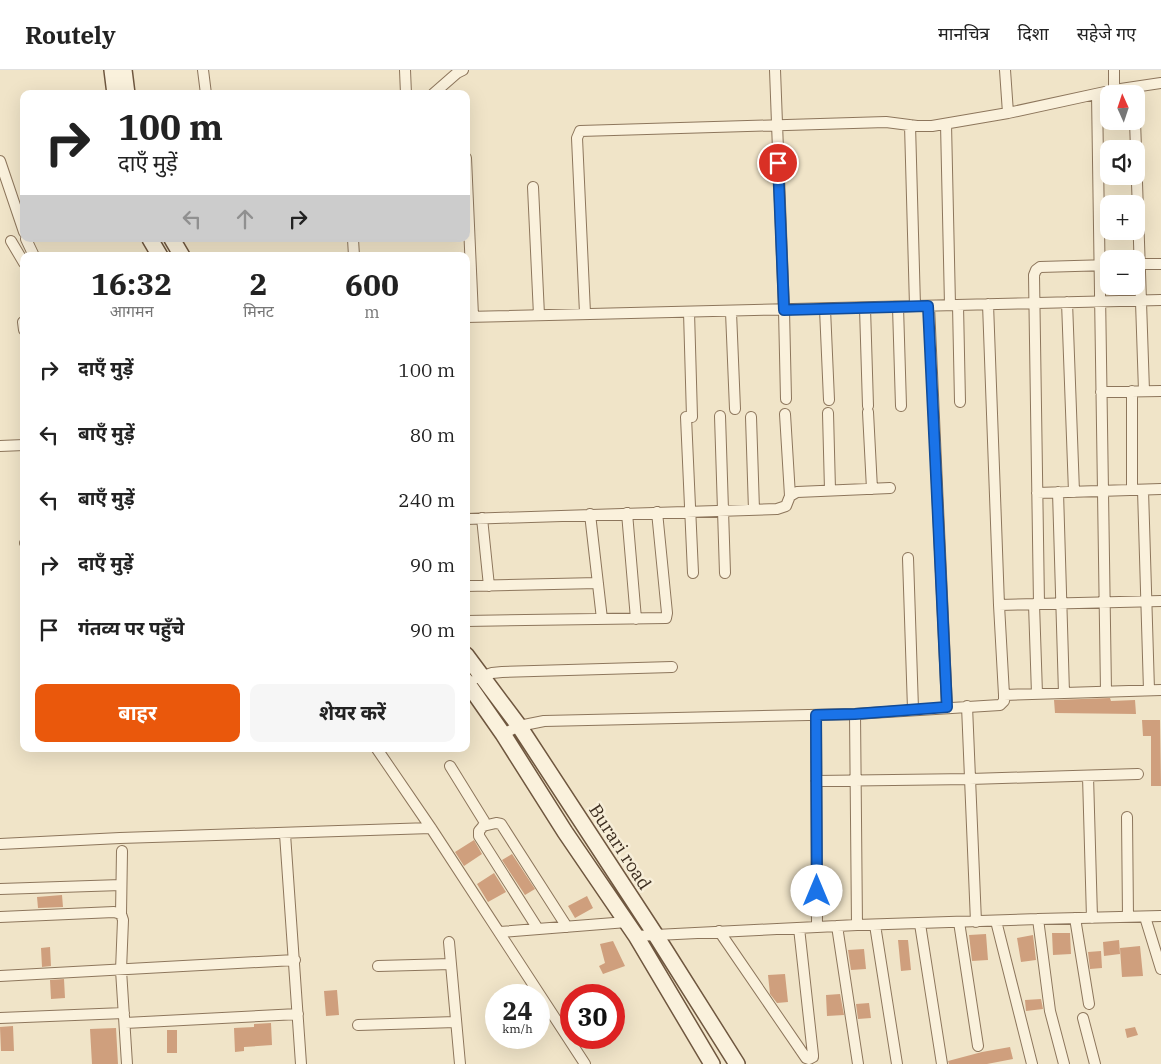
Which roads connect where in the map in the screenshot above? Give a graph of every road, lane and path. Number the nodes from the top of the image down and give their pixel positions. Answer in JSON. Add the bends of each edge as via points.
{"nodes":[{"id":1,"x":112,"y":70,"type":"edge"},
{"id":2,"x":124,"y":70,"type":"edge"},
{"id":3,"x":203,"y":70,"type":"edge"},
{"id":4,"x":405,"y":70,"type":"edge"},
{"id":5,"x":463,"y":70,"type":"edge"},
{"id":6,"x":775,"y":70,"type":"edge"},
{"id":7,"x":1005,"y":70,"type":"edge"},
{"id":8,"x":1114,"y":70,"type":"edge"},
{"id":9,"x":1161,"y":83,"type":"edge"},
{"id":10,"x":1114,"y":85,"type":"edge"},
{"id":11,"x":1145,"y":87,"type":"edge"},
{"id":12,"x":114,"y":90,"type":"edge"},
{"id":13,"x":126,"y":90,"type":"edge"},
{"id":14,"x":206,"y":90,"type":"edge"},
{"id":15,"x":406,"y":90,"type":"edge"},
{"id":16,"x":438,"y":90,"type":"edge"},
{"id":17,"x":1100,"y":93,"type":"edge"},
{"id":18,"x":1097,"y":94,"type":"junction"},
{"id":19,"x":1008,"y":113,"type":"junction"},
{"id":20,"x":946,"y":124,"type":"junction"},
{"id":21,"x":910,"y":125,"type":"junction"},
{"id":22,"x":777,"y":126,"type":"junction"},
{"id":23,"x":0,"y":161,"type":"edge"},
{"id":24,"x":1137,"y":185,"type":"edge"},
{"id":25,"x":533,"y":187,"type":"dead end"},
{"id":26,"x":20,"y":220,"type":"edge"},
{"id":27,"x":11,"y":241,"type":"dead end"},
{"id":28,"x":1104,"y":250,"type":"edge"},
{"id":29,"x":1138,"y":250,"type":"edge"},
{"id":30,"x":20,"y":256,"type":"edge"},
{"id":31,"x":1145,"y":264,"type":"edge"},
{"id":32,"x":1161,"y":264,"type":"edge"},
{"id":33,"x":1100,"y":265,"type":"edge"},
{"id":34,"x":1101,"y":295,"type":"edge"},
{"id":35,"x":1141,"y":295,"type":"edge"},
{"id":36,"x":1161,"y":300,"type":"edge"},
{"id":37,"x":1141,"y":301,"type":"junction"},
{"id":38,"x":1068,"y":302,"type":"junction"},
{"id":39,"x":1100,"y":302,"type":"junction"},
{"id":40,"x":1035,"y":303,"type":"junction"},
{"id":41,"x":988,"y":304,"type":"junction"},
{"id":42,"x":954,"y":305,"type":"junction"},
{"id":43,"x":915,"y":306,"type":"junction"},
{"id":44,"x":928,"y":306,"type":"junction"},
{"id":45,"x":898,"y":307,"type":"junction"},
{"id":46,"x":865,"y":308,"type":"junction"},
{"id":47,"x":825,"y":309,"type":"junction"},
{"id":48,"x":784,"y":310,"type":"junction"},
{"id":49,"x":689,"y":312,"type":"junction"},
{"id":50,"x":731,"y":312,"type":"junction"},
{"id":51,"x":585,"y":313,"type":"junction"},
{"id":52,"x":539,"y":315,"type":"junction"},
{"id":53,"x":470,"y":317,"type":"edge"},
{"id":54,"x":1144,"y":391,"type":"junction"},
{"id":55,"x":1161,"y":391,"type":"edge"},
{"id":56,"x":1101,"y":392,"type":"junction"},
{"id":57,"x":1132,"y":392,"type":"junction"},
{"id":58,"x":786,"y":399,"type":"dead end"},
{"id":59,"x":828,"y":400,"type":"dead end"},
{"id":60,"x":960,"y":402,"type":"dead end"},
{"id":61,"x":901,"y":406,"type":"dead end"},
{"id":62,"x":735,"y":409,"type":"dead end"},
{"id":63,"x":828,"y":413,"type":"dead end"},
{"id":64,"x":785,"y":414,"type":"dead end"},
{"id":65,"x":720,"y":416,"type":"dead end"},
{"id":66,"x":751,"y":416,"type":"dead end"},
{"id":67,"x":20,"y":444,"type":"edge"},
{"id":68,"x":0,"y":446,"type":"edge"},
{"id":69,"x":890,"y":488,"type":"dead end"},
{"id":70,"x":872,"y":489,"type":"junction"},
{"id":71,"x":1161,"y":489,"type":"edge"},
{"id":72,"x":830,"y":490,"type":"junction"},
{"id":73,"x":1102,"y":490,"type":"junction"},
{"id":74,"x":1132,"y":490,"type":"junction"},
{"id":75,"x":1143,"y":490,"type":"junction"},
{"id":76,"x":1038,"y":492,"type":"junction"},
{"id":77,"x":1058,"y":492,"type":"junction"},
{"id":78,"x":1074,"y":492,"type":"junction"},
{"id":79,"x":790,"y":496,"type":"junction"},
{"id":80,"x":724,"y":510,"type":"junction"},
{"id":81,"x":754,"y":510,"type":"junction"},
{"id":82,"x":690,"y":511,"type":"junction"},
{"id":83,"x":657,"y":512,"type":"junction"},
{"id":84,"x":627,"y":513,"type":"junction"},
{"id":85,"x":590,"y":514,"type":"junction"},
{"id":86,"x":482,"y":518,"type":"junction"},
{"id":87,"x":470,"y":519,"type":"edge"},
{"id":88,"x":908,"y":558,"type":"dead end"},
{"id":89,"x":693,"y":572,"type":"dead end"},
{"id":90,"x":725,"y":573,"type":"dead end"},
{"id":91,"x":598,"y":583,"type":"junction"},
{"id":92,"x":470,"y":586,"type":"edge"},
{"id":93,"x":488,"y":586,"type":"junction"},
{"id":94,"x":1161,"y":601,"type":"edge"},
{"id":95,"x":1104,"y":602,"type":"junction"},
{"id":96,"x":1147,"y":602,"type":"junction"},
{"id":97,"x":1061,"y":603,"type":"junction"},
{"id":98,"x":1036,"y":604,"type":"junction"},
{"id":99,"x":999,"y":605,"type":"junction"},
{"id":100,"x":602,"y":619,"type":"junction"},
{"id":101,"x":636,"y":619,"type":"junction"},
{"id":102,"x":470,"y":621,"type":"edge"},
{"id":103,"x":672,"y":667,"type":"dead end"},
{"id":104,"x":471,"y":680,"type":"edge"},
{"id":105,"x":1149,"y":690,"type":"junction"},
{"id":106,"x":1161,"y":690,"type":"edge"},
{"id":107,"x":1106,"y":692,"type":"junction"},
{"id":108,"x":1064,"y":693,"type":"junction"},
{"id":109,"x":1037,"y":694,"type":"junction"},
{"id":110,"x":1004,"y":695,"type":"junction"},
{"id":111,"x":967,"y":706,"type":"junction"},
{"id":112,"x":947,"y":707,"type":"junction"},
{"id":113,"x":913,"y":710,"type":"junction"},
{"id":114,"x":855,"y":714,"type":"junction"},
{"id":115,"x":816,"y":715,"type":"junction"},
{"id":116,"x":520,"y":726,"type":"junction"},
{"id":117,"x":502,"y":734,"type":"junction"},
{"id":118,"x":378,"y":752,"type":"edge"},
{"id":119,"x":450,"y":766,"type":"dead end"},
{"id":120,"x":1138,"y":774,"type":"dead end"},
{"id":121,"x":1088,"y":776,"type":"junction"},
{"id":122,"x":970,"y":779,"type":"junction"},
{"id":123,"x":856,"y":780,"type":"junction"},
{"id":124,"x":816,"y":781,"type":"junction"},
{"id":125,"x":1127,"y":817,"type":"dead end"},
{"id":126,"x":484,"y":826,"type":"junction"},
{"id":127,"x":431,"y":828,"type":"junction"},
{"id":128,"x":285,"y":834,"type":"junction"},
{"id":129,"x":0,"y":844,"type":"edge"},
{"id":130,"x":122,"y":851,"type":"dead end"},
{"id":131,"x":121,"y":885,"type":"junction"},
{"id":132,"x":0,"y":889,"type":"edge"},
{"id":133,"x":121,"y":914,"type":"junction"},
{"id":134,"x":1161,"y":916,"type":"edge"},
{"id":135,"x":0,"y":917,"type":"edge"},
{"id":136,"x":1128,"y":917,"type":"junction"},
{"id":137,"x":1145,"y":917,"type":"junction"},
{"id":138,"x":1075,"y":918,"type":"junction"},
{"id":139,"x":1092,"y":918,"type":"junction"},
{"id":140,"x":1038,"y":919,"type":"junction"},
{"id":141,"x":996,"y":921,"type":"junction"},
{"id":142,"x":627,"y":922,"type":"junction"},
{"id":143,"x":958,"y":922,"type":"junction"},
{"id":144,"x":976,"y":922,"type":"junction"},
{"id":145,"x":920,"y":924,"type":"junction"},
{"id":146,"x":857,"y":925,"type":"junction"},
{"id":147,"x":875,"y":925,"type":"junction"},
{"id":148,"x":837,"y":926,"type":"junction"},
{"id":149,"x":567,"y":927,"type":"junction"},
{"id":150,"x":817,"y":927,"type":"junction"},
{"id":151,"x":799,"y":928,"type":"junction"},
{"id":152,"x":538,"y":929,"type":"junction"},
{"id":153,"x":719,"y":931,"type":"junction"},
{"id":154,"x":500,"y":932,"type":"junction"},
{"id":155,"x":655,"y":934,"type":"junction"},
{"id":156,"x":636,"y":936,"type":"junction"},
{"id":157,"x":449,"y":942,"type":"dead end"},
{"id":158,"x":295,"y":960,"type":"junction"},
{"id":159,"x":451,"y":964,"type":"junction"},
{"id":160,"x":378,"y":966,"type":"dead end"},
{"id":161,"x":1161,"y":969,"type":"edge"},
{"id":162,"x":121,"y":970,"type":"junction"},
{"id":163,"x":0,"y":976,"type":"edge"},
{"id":164,"x":1088,"y":1004,"type":"dead end"},
{"id":165,"x":298,"y":1014,"type":"junction"},
{"id":166,"x":0,"y":1018,"type":"edge"},
{"id":167,"x":124,"y":1018,"type":"junction"},
{"id":168,"x":1084,"y":1018,"type":"dead end"},
{"id":169,"x":456,"y":1022,"type":"junction"},
{"id":170,"x":358,"y":1025,"type":"dead end"},
{"id":171,"x":978,"y":1046,"type":"dead end"},
{"id":172,"x":127,"y":1064,"type":"edge"},
{"id":173,"x":301,"y":1064,"type":"edge"},
{"id":174,"x":460,"y":1064,"type":"edge"},
{"id":175,"x":585,"y":1064,"type":"edge"},
{"id":176,"x":712,"y":1064,"type":"edge"},
{"id":177,"x":736,"y":1064,"type":"edge"},
{"id":178,"x":858,"y":1064,"type":"edge"},
{"id":179,"x":897,"y":1064,"type":"edge"},
{"id":180,"x":942,"y":1064,"type":"edge"},
{"id":181,"x":1032,"y":1064,"type":"edge"},
{"id":182,"x":1064,"y":1064,"type":"edge"},
{"id":183,"x":1095,"y":1064,"type":"edge"}],
"edges":[{"from":1,"to":12,"type":"main road"},
{"from":2,"to":13,"type":"main road"},
{"from":3,"to":14,"type":"street"},
{"from":4,"to":15,"type":"street"},
{"from":5,"to":16,"type":"street"},
{"from":6,"to":22,"type":"street"},
{"from":7,"to":19,"type":"street"},
{"from":8,"to":10,"type":"street"},
{"from":9,"to":11,"type":"street"},
{"from":17,"to":18,"type":"street"},
{"from":18,"to":19,"type":"street"},
{"from":18,"to":28,"type":"street"},
{"from":19,"to":20,"type":"street"},
{"from":20,"to":21,"type":"street"},
{"from":20,"to":42,"type":"street"},
{"from":21,"to":22,"type":"street","via":[[886,122]]},
{"from":21,"to":43,"type":"street"},
{"from":22,"to":48,"type":"street"},
{"from":22,"to":51,"type":"street","via":[[578,133]]},
{"from":23,"to":26,"type":"street"},
{"from":24,"to":29,"type":"street"},
{"from":25,"to":52,"type":"street"},
{"from":27,"to":30,"type":"street"},
{"from":31,"to":32,"type":"street"},
{"from":33,"to":40,"type":"street","via":[[1040,267],[1034,274]]},
{"from":34,"to":39,"type":"street"},
{"from":35,"to":37,"type":"street"},
{"from":36,"to":37,"type":"street"},
{"from":37,"to":39,"type":"street"},
{"from":37,"to":54,"type":"street"},
{"from":38,"to":39,"type":"street"},
{"from":38,"to":40,"type":"street"},
{"from":38,"to":78,"type":"street"},
{"from":39,"to":56,"type":"street"},
{"from":40,"to":41,"type":"street"},
{"from":40,"to":76,"type":"street"},
{"from":41,"to":42,"type":"street"},
{"from":41,"to":99,"type":"street"},
{"from":42,"to":44,"type":"street"},
{"from":42,"to":60,"type":"street"},
{"from":43,"to":44,"type":"street"},
{"from":43,"to":45,"type":"street"},
{"from":44,"to":112,"type":"street"},
{"from":45,"to":46,"type":"street"},
{"from":45,"to":61,"type":"street"},
{"from":46,"to":47,"type":"street"},
{"from":46,"to":70,"type":"street"},
{"from":47,"to":48,"type":"street"},
{"from":47,"to":59,"type":"street"},
{"from":48,"to":50,"type":"street"},
{"from":48,"to":58,"type":"street"},
{"from":49,"to":50,"type":"street"},
{"from":49,"to":51,"type":"street"},
{"from":49,"to":82,"type":"street","via":[[692,417],[686,416]]},
{"from":50,"to":62,"type":"street"},
{"from":51,"to":52,"type":"street"},
{"from":52,"to":53,"type":"street"},
{"from":54,"to":55,"type":"street"},
{"from":54,"to":57,"type":"street"},
{"from":56,"to":57,"type":"street"},
{"from":56,"to":73,"type":"street"},
{"from":57,"to":74,"type":"street"},
{"from":63,"to":72,"type":"street"},
{"from":64,"to":79,"type":"street"},
{"from":65,"to":80,"type":"street"},
{"from":66,"to":81,"type":"street"},
{"from":67,"to":68,"type":"street"},
{"from":69,"to":70,"type":"street"},
{"from":70,"to":72,"type":"street"},
{"from":71,"to":75,"type":"street"},
{"from":72,"to":79,"type":"street","via":[[797,492]]},
{"from":73,"to":74,"type":"street"},
{"from":73,"to":78,"type":"street"},
{"from":73,"to":95,"type":"street"},
{"from":74,"to":75,"type":"street"},
{"from":75,"to":96,"type":"street"},
{"from":76,"to":77,"type":"street"},
{"from":76,"to":98,"type":"street"},
{"from":77,"to":78,"type":"street"},
{"from":77,"to":97,"type":"street"},
{"from":79,"to":81,"type":"street","via":[[783,508]]},
{"from":80,"to":81,"type":"street"},
{"from":80,"to":82,"type":"street"},
{"from":80,"to":90,"type":"street"},
{"from":82,"to":83,"type":"street"},
{"from":82,"to":89,"type":"street"},
{"from":83,"to":84,"type":"street"},
{"from":83,"to":101,"type":"street","via":[[668,613],[661,619]]},
{"from":84,"to":85,"type":"street"},
{"from":84,"to":101,"type":"street"},
{"from":85,"to":86,"type":"street"},
{"from":85,"to":91,"type":"street"},
{"from":86,"to":87,"type":"street"},
{"from":86,"to":93,"type":"street"},
{"from":88,"to":113,"type":"street"},
{"from":91,"to":93,"type":"street"},
{"from":91,"to":100,"type":"street"},
{"from":92,"to":93,"type":"street"},
{"from":94,"to":96,"type":"street"},
{"from":95,"to":96,"type":"street"},
{"from":95,"to":97,"type":"street"},
{"from":95,"to":107,"type":"street"},
{"from":96,"to":105,"type":"street"},
{"from":97,"to":98,"type":"street"},
{"from":97,"to":108,"type":"street"},
{"from":98,"to":99,"type":"street"},
{"from":98,"to":109,"type":"street"},
{"from":99,"to":110,"type":"street"},
{"from":100,"to":101,"type":"street"},
{"from":100,"to":102,"type":"street"},
{"from":103,"to":104,"type":"street","via":[[502,672]]},
{"from":104,"to":116,"type":"main road","name":"Burari road"},
{"from":104,"to":117,"type":"main road","name":"Burari road"},
{"from":105,"to":106,"type":"street"},
{"from":105,"to":107,"type":"street"},
{"from":107,"to":108,"type":"street"},
{"from":108,"to":109,"type":"street"},
{"from":109,"to":110,"type":"street"},
{"from":110,"to":111,"type":"street","via":[[1000,705]]},
{"from":111,"to":112,"type":"street"},
{"from":111,"to":122,"type":"street"},
{"from":112,"to":113,"type":"street"},
{"from":113,"to":114,"type":"street"},
{"from":114,"to":115,"type":"street"},
{"from":114,"to":123,"type":"street"},
{"from":115,"to":116,"type":"street","via":[[544,721]]},
{"from":115,"to":124,"type":"street"},
{"from":116,"to":117,"type":"street"},
{"from":116,"to":155,"type":"main road","name":"Burari road"},
{"from":117,"to":142,"type":"main road","name":"Burari road"},
{"from":118,"to":127,"type":"street"},
{"from":119,"to":126,"type":"street","via":[[483,819]]},
{"from":120,"to":121,"type":"street"},
{"from":121,"to":122,"type":"street"},
{"from":121,"to":139,"type":"street"},
{"from":122,"to":123,"type":"street"},
{"from":122,"to":144,"type":"street"},
{"from":123,"to":124,"type":"street"},
{"from":123,"to":146,"type":"street"},
{"from":124,"to":150,"type":"street"},
{"from":125,"to":136,"type":"street"},
{"from":126,"to":149,"type":"street","via":[[501,824]]},
{"from":126,"to":152,"type":"street","via":[[479,836]]},
{"from":127,"to":128,"type":"street"},
{"from":127,"to":154,"type":"street"},
{"from":128,"to":129,"type":"street"},
{"from":128,"to":158,"type":"street"},
{"from":130,"to":131,"type":"street"},
{"from":131,"to":132,"type":"street"},
{"from":131,"to":133,"type":"street"},
{"from":133,"to":135,"type":"street"},
{"from":133,"to":162,"type":"street"},
{"from":134,"to":137,"type":"street"},
{"from":136,"to":137,"type":"street"},
{"from":136,"to":139,"type":"street"},
{"from":137,"to":161,"type":"street"},
{"from":138,"to":139,"type":"street"},
{"from":138,"to":140,"type":"street"},
{"from":138,"to":164,"type":"street"},
{"from":140,"to":141,"type":"street"},
{"from":140,"to":182,"type":"street","via":[[1050,1011]]},
{"from":141,"to":144,"type":"street"},
{"from":141,"to":181,"type":"street"},
{"from":142,"to":149,"type":"street"},
{"from":142,"to":156,"type":"main road","name":"Burari road"},
{"from":143,"to":144,"type":"street"},
{"from":143,"to":145,"type":"street"},
{"from":143,"to":171,"type":"street"},
{"from":145,"to":147,"type":"street"},
{"from":145,"to":180,"type":"street"},
{"from":146,"to":147,"type":"street"},
{"from":146,"to":148,"type":"street"},
{"from":147,"to":179,"type":"street"},
{"from":148,"to":150,"type":"street"},
{"from":148,"to":178,"type":"street"},
{"from":149,"to":152,"type":"street"},
{"from":150,"to":151,"type":"street"},
{"from":151,"to":153,"type":"street"},
{"from":151,"to":153,"type":"street","via":[[813,1055],[809,1059]]},
{"from":152,"to":154,"type":"street"},
{"from":153,"to":155,"type":"street"},
{"from":154,"to":175,"type":"street"},
{"from":155,"to":156,"type":"street"},
{"from":155,"to":177,"type":"main road","name":"Burari road"},
{"from":156,"to":176,"type":"main road","name":"Burari road"},
{"from":157,"to":159,"type":"street"},
{"from":158,"to":162,"type":"street"},
{"from":158,"to":165,"type":"street"},
{"from":159,"to":160,"type":"street"},
{"from":159,"to":169,"type":"street"},
{"from":162,"to":163,"type":"street"},
{"from":162,"to":167,"type":"street"},
{"from":165,"to":167,"type":"street"},
{"from":165,"to":173,"type":"street"},
{"from":166,"to":167,"type":"street"},
{"from":167,"to":172,"type":"street"},
{"from":168,"to":183,"type":"street"},
{"from":169,"to":170,"type":"street"},
{"from":169,"to":174,"type":"street"}]}
